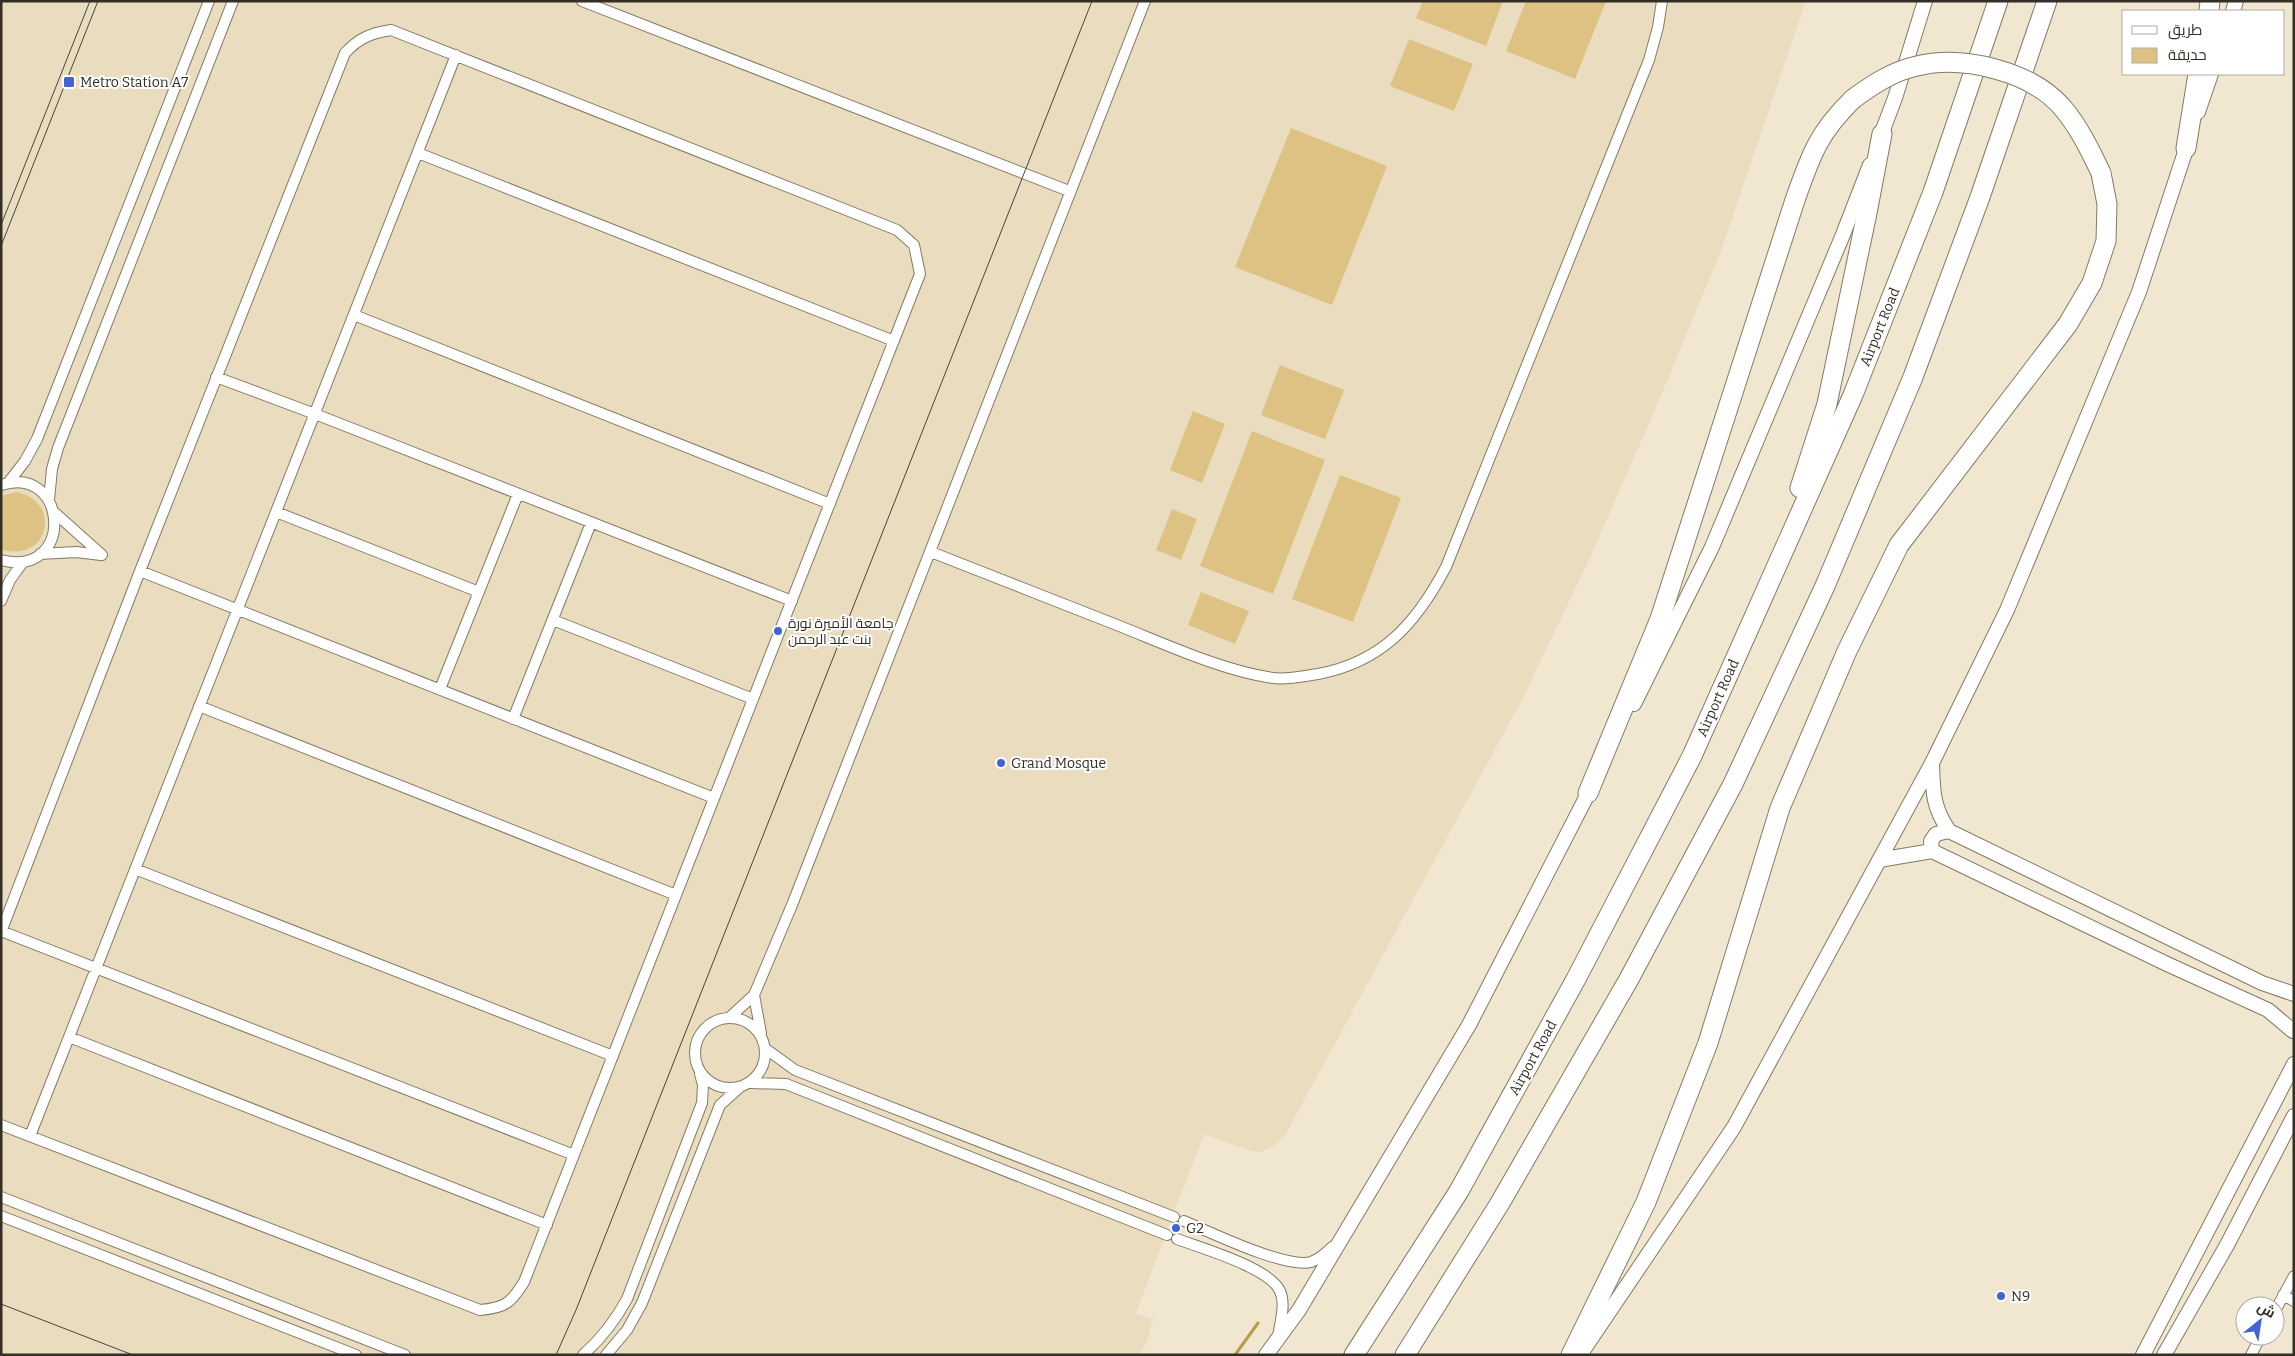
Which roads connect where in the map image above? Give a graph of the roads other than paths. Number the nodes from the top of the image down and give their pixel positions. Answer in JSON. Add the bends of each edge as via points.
{"nodes":[{"id":1,"x":209,"y":1,"type":"edge"},
{"id":2,"x":233,"y":1,"type":"edge"},
{"id":3,"x":582,"y":1,"type":"edge"},
{"id":4,"x":1145,"y":1,"type":"edge"},
{"id":5,"x":1662,"y":1,"type":"edge"},
{"id":6,"x":1925,"y":1,"type":"edge"},
{"id":7,"x":1998,"y":1,"type":"edge"},
{"id":8,"x":2047,"y":1,"type":"edge"},
{"id":9,"x":456,"y":56,"type":"junction"},
{"id":10,"x":2198,"y":75,"type":"edge"},
{"id":11,"x":2211,"y":75,"type":"edge"},
{"id":12,"x":1882,"y":134,"type":"junction"},
{"id":13,"x":2186,"y":148,"type":"junction"},
{"id":14,"x":418,"y":153,"type":"junction"},
{"id":15,"x":1069,"y":191,"type":"junction"},
{"id":16,"x":354,"y":314,"type":"junction"},
{"id":17,"x":894,"y":341,"type":"junction"},
{"id":18,"x":216,"y":377,"type":"junction"},
{"id":19,"x":315,"y":414,"type":"junction"},
{"id":20,"x":5,"y":484,"type":"edge"},
{"id":21,"x":518,"y":494,"type":"junction"},
{"id":22,"x":49,"y":500,"type":"junction"},
{"id":23,"x":830,"y":504,"type":"junction"},
{"id":24,"x":276,"y":512,"type":"junction"},
{"id":25,"x":55,"y":513,"type":"junction"},
{"id":26,"x":592,"y":523,"type":"junction"},
{"id":27,"x":931,"y":552,"type":"junction"},
{"id":28,"x":40,"y":554,"type":"junction"},
{"id":29,"x":1,"y":560,"type":"edge"},
{"id":30,"x":23,"y":562,"type":"junction"},
{"id":31,"x":140,"y":571,"type":"junction"},
{"id":32,"x":1771,"y":577,"type":"junction"},
{"id":33,"x":479,"y":592,"type":"junction"},
{"id":34,"x":1,"y":601,"type":"edge"},
{"id":35,"x":792,"y":602,"type":"junction"},
{"id":36,"x":238,"y":609,"type":"junction"},
{"id":37,"x":553,"y":620,"type":"junction"},
{"id":38,"x":440,"y":689,"type":"junction"},
{"id":39,"x":754,"y":699,"type":"junction"},
{"id":40,"x":199,"y":706,"type":"junction"},
{"id":41,"x":513,"y":719,"type":"junction"},
{"id":42,"x":1932,"y":763,"type":"junction"},
{"id":43,"x":1588,"y":793,"type":"junction"},
{"id":44,"x":714,"y":798,"type":"junction"},
{"id":45,"x":1949,"y":831,"type":"junction"},
{"id":46,"x":1932,"y":851,"type":"junction"},
{"id":47,"x":1879,"y":860,"type":"junction"},
{"id":48,"x":135,"y":869,"type":"junction"},
{"id":49,"x":676,"y":895,"type":"junction"},
{"id":50,"x":1,"y":931,"type":"edge"},
{"id":51,"x":96,"y":968,"type":"junction"},
{"id":52,"x":2294,"y":994,"type":"edge"},
{"id":53,"x":754,"y":995,"type":"junction"},
{"id":54,"x":729,"y":1018,"type":"junction"},
{"id":55,"x":2294,"y":1020,"type":"edge"},
{"id":56,"x":2294,"y":1032,"type":"edge"},
{"id":57,"x":69,"y":1037,"type":"junction"},
{"id":58,"x":762,"y":1038,"type":"junction"},
{"id":59,"x":766,"y":1049,"type":"junction"},
{"id":60,"x":613,"y":1056,"type":"junction"},
{"id":61,"x":2294,"y":1064,"type":"edge"},
{"id":62,"x":700,"y":1074,"type":"junction"},
{"id":63,"x":750,"y":1083,"type":"junction"},
{"id":64,"x":739,"y":1088,"type":"junction"},
{"id":65,"x":2294,"y":1116,"type":"edge"},
{"id":66,"x":1,"y":1124,"type":"edge"},
{"id":67,"x":30,"y":1136,"type":"junction"},
{"id":68,"x":574,"y":1155,"type":"junction"},
{"id":69,"x":1,"y":1197,"type":"edge"},
{"id":70,"x":1,"y":1216,"type":"edge"},
{"id":71,"x":1174,"y":1217,"type":"dead end"},
{"id":72,"x":1184,"y":1221,"type":"dead end"},
{"id":73,"x":547,"y":1224,"type":"junction"},
{"id":74,"x":1201,"y":1228,"type":"junction"},
{"id":75,"x":1345,"y":1233,"type":"junction"},
{"id":76,"x":1167,"y":1235,"type":"dead end"},
{"id":77,"x":1177,"y":1239,"type":"dead end"},
{"id":78,"x":1193,"y":1245,"type":"junction"},
{"id":79,"x":2294,"y":1276,"type":"edge"},
{"id":80,"x":2283,"y":1296,"type":"edge"},
{"id":81,"x":1278,"y":1338,"type":"junction"},
{"id":82,"x":356,"y":1355,"type":"edge"},
{"id":83,"x":405,"y":1355,"type":"edge"},
{"id":84,"x":583,"y":1355,"type":"edge"},
{"id":85,"x":606,"y":1355,"type":"edge"},
{"id":86,"x":1266,"y":1355,"type":"edge"},
{"id":87,"x":1354,"y":1355,"type":"edge"},
{"id":88,"x":1405,"y":1355,"type":"edge"},
{"id":89,"x":1571,"y":1355,"type":"edge"},
{"id":90,"x":1580,"y":1355,"type":"edge"},
{"id":91,"x":2142,"y":1355,"type":"edge"},
{"id":92,"x":2164,"y":1355,"type":"edge"}],
"edges":[{"from":1,"to":20,"type":"street","via":[[38,439],[25,461]]},
{"from":2,"to":22,"type":"street","via":[[58,448]]},
{"from":3,"to":15,"type":"street"},
{"from":4,"to":15,"type":"street"},
{"from":5,"to":27,"type":"street","via":[[1649,60],[1446,567],[1413,621],[1392,641],[1351,666],[1274,678],[1178,649]]},
{"from":6,"to":12,"type":"main road"},
{"from":7,"to":32,"type":"highway","name":"Airport Road","via":[[1930,202],[1853,395]]},
{"from":8,"to":88,"type":"highway","via":[[1980,197],[1913,377],[1825,586],[1733,784],[1629,979],[1500,1203]]},
{"from":9,"to":14,"type":"street"},
{"from":9,"to":17,"type":"street","via":[[897,230],[914,245],[920,274]]},
{"from":9,"to":18,"type":"street","via":[[391,30],[370,33],[345,53]]},
{"from":10,"to":13,"type":"highway"},
{"from":11,"to":13,"type":"main road"},
{"from":12,"to":32,"type":"highway","via":[[1827,404]]},
{"from":12,"to":43,"type":"main road","via":[[1712,547]]},
{"from":13,"to":42,"type":"main road","via":[[2138,292],[2007,610]]},
{"from":14,"to":16,"type":"street"},
{"from":14,"to":17,"type":"street"},
{"from":15,"to":27,"type":"street"},
{"from":16,"to":19,"type":"street"},
{"from":16,"to":23,"type":"street"},
{"from":17,"to":23,"type":"street"},
{"from":18,"to":19,"type":"street"},
{"from":18,"to":31,"type":"street"},
{"from":19,"to":21,"type":"street"},
{"from":19,"to":24,"type":"street"},
{"from":20,"to":22,"type":"street","via":[[20,482],[31,485]]},
{"from":21,"to":26,"type":"street"},
{"from":21,"to":33,"type":"street"},
{"from":22,"to":25,"type":"street"},
{"from":23,"to":35,"type":"street"},
{"from":24,"to":33,"type":"street"},
{"from":24,"to":36,"type":"street"},
{"from":25,"to":28,"type":"street","via":[[54,536]]},
{"from":25,"to":28,"type":"street","via":[[102,555],[76,552]]},
{"from":26,"to":35,"type":"street"},
{"from":26,"to":37,"type":"street"},
{"from":27,"to":53,"type":"street"},
{"from":28,"to":30,"type":"street"},
{"from":29,"to":30,"type":"street"},
{"from":30,"to":34,"type":"street"},
{"from":31,"to":36,"type":"street"},
{"from":31,"to":50,"type":"street"},
{"from":32,"to":87,"type":"highway","name":"Airport Road","via":[[1692,756],[1576,979],[1459,1191]]},
{"from":33,"to":38,"type":"street"},
{"from":35,"to":39,"type":"street"},
{"from":36,"to":38,"type":"street"},
{"from":36,"to":40,"type":"street"},
{"from":37,"to":39,"type":"street"},
{"from":37,"to":41,"type":"street"},
{"from":38,"to":41,"type":"street"},
{"from":39,"to":44,"type":"street"},
{"from":40,"to":48,"type":"street"},
{"from":40,"to":49,"type":"street"},
{"from":41,"to":44,"type":"street"},
{"from":42,"to":45,"type":"main road","via":[[1933,799]]},
{"from":42,"to":47,"type":"main road"},
{"from":43,"to":75,"type":"main road","via":[[1469,1025]]},
{"from":43,"to":89,"type":"highway","bridge":true,"via":[[1660,620],[1795,200],[1813,150],[1831,121],[1853,99],[1884,78],[1916,66],[1953,62],[2010,73],[2040,89],[2061,106],[2082,134],[2101,173],[2107,204],[2106,241],[2092,284],[2068,324],[1899,545],[1851,642],[1780,808],[1708,1043],[1646,1202]]},
{"from":44,"to":49,"type":"street"},
{"from":45,"to":46,"type":"main road","via":[[1936,834]]},
{"from":45,"to":52,"type":"main road","via":[[2262,983]]},
{"from":46,"to":47,"type":"main road"},
{"from":46,"to":56,"type":"main road","via":[[2268,1010]]},
{"from":47,"to":90,"type":"main road","via":[[1734,1127]]},
{"from":48,"to":51,"type":"street"},
{"from":48,"to":60,"type":"street"},
{"from":49,"to":60,"type":"street"},
{"from":50,"to":51,"type":"street"},
{"from":51,"to":57,"type":"street"},
{"from":51,"to":68,"type":"street"},
{"from":53,"to":54,"type":"street"},
{"from":53,"to":58,"type":"street"},
{"from":54,"to":58,"type":"street","via":[[749,1023]]},
{"from":54,"to":62,"type":"street","via":[[708,1025],[701,1033],[695,1054]]},
{"from":55,"to":56,"type":"main road"},
{"from":57,"to":67,"type":"street"},
{"from":57,"to":73,"type":"street"},
{"from":58,"to":59,"type":"street"},
{"from":59,"to":63,"type":"street","via":[[763,1068]]},
{"from":59,"to":71,"type":"street","via":[[795,1070]]},
{"from":60,"to":68,"type":"street"},
{"from":61,"to":91,"type":"main road"},
{"from":62,"to":64,"type":"street","via":[[719,1087]]},
{"from":62,"to":84,"type":"street","via":[[702,1103],[627,1299],[615,1321]]},
{"from":63,"to":64,"type":"street"},
{"from":63,"to":76,"type":"street","via":[[786,1084]]},
{"from":64,"to":85,"type":"street","via":[[720,1105],[642,1303],[627,1330]]},
{"from":65,"to":92,"type":"main road","via":[[2227,1245]]},
{"from":66,"to":67,"type":"street"},
{"from":67,"to":73,"type":"street","via":[[480,1310],[499,1308],[513,1300],[524,1282]]},
{"from":68,"to":73,"type":"street"},
{"from":69,"to":83,"type":"street"},
{"from":70,"to":82,"type":"street"},
{"from":72,"to":74,"type":"street"},
{"from":74,"to":75,"type":"street","via":[[1289,1263],[1310,1262],[1323,1256]]},
{"from":74,"to":78,"type":"street","via":[[1193,1237]]},
{"from":75,"to":81,"type":"main road","via":[[1299,1310]]},
{"from":77,"to":78,"type":"street"},
{"from":78,"to":81,"type":"street","via":[[1269,1276],[1281,1291]]},
{"from":79,"to":80,"type":"street"},
{"from":81,"to":86,"type":"main road"}]}
